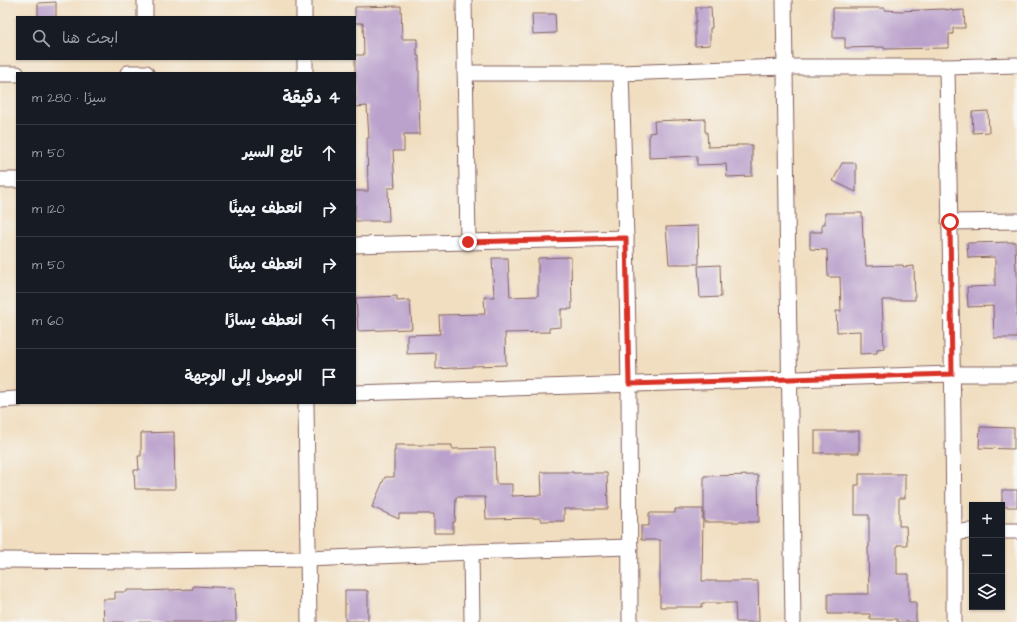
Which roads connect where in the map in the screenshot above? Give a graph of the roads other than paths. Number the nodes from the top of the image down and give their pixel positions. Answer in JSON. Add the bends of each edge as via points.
{"nodes":[{"id":1,"x":145,"y":0,"type":"edge"},
{"id":2,"x":304,"y":0,"type":"edge"},
{"id":3,"x":464,"y":0,"type":"edge"},
{"id":4,"x":784,"y":0,"type":"edge"},
{"id":5,"x":145,"y":16,"type":"edge"},
{"id":6,"x":304,"y":16,"type":"edge"},
{"id":7,"x":146,"y":60,"type":"edge"},
{"id":8,"x":305,"y":60,"type":"edge"},
{"id":9,"x":1017,"y":65,"type":"edge"},
{"id":10,"x":785,"y":67,"type":"junction"},
{"id":11,"x":946,"y":67,"type":"junction"},
{"id":12,"x":146,"y":72,"type":"edge"},
{"id":13,"x":305,"y":72,"type":"edge"},
{"id":14,"x":621,"y":72,"type":"junction"},
{"id":15,"x":465,"y":73,"type":"junction"},
{"id":16,"x":0,"y":74,"type":"edge"},
{"id":17,"x":16,"y":74,"type":"edge"},
{"id":18,"x":0,"y":180,"type":"edge"},
{"id":19,"x":16,"y":180,"type":"edge"},
{"id":20,"x":1017,"y":221,"type":"edge"},
{"id":21,"x":950,"y":222,"type":"junction"},
{"id":22,"x":626,"y":238,"type":"junction"},
{"id":23,"x":468,"y":242,"type":"junction"},
{"id":24,"x":356,"y":245,"type":"edge"},
{"id":25,"x":952,"y":374,"type":"junction"},
{"id":26,"x":1017,"y":374,"type":"edge"},
{"id":27,"x":789,"y":379,"type":"junction"},
{"id":28,"x":629,"y":384,"type":"junction"},
{"id":29,"x":356,"y":393,"type":"edge"},
{"id":30,"x":16,"y":399,"type":"edge"},
{"id":31,"x":0,"y":400,"type":"edge"},
{"id":32,"x":306,"y":404,"type":"edge"},
{"id":33,"x":969,"y":531,"type":"edge"},
{"id":34,"x":1005,"y":531,"type":"edge"},
{"id":35,"x":1017,"y":531,"type":"edge"},
{"id":36,"x":955,"y":532,"type":"junction"},
{"id":37,"x":630,"y":547,"type":"junction"},
{"id":38,"x":471,"y":552,"type":"junction"},
{"id":39,"x":308,"y":559,"type":"junction"},
{"id":40,"x":0,"y":560,"type":"edge"},
{"id":41,"x":309,"y":622,"type":"edge"},
{"id":42,"x":472,"y":622,"type":"edge"},
{"id":43,"x":630,"y":622,"type":"edge"},
{"id":44,"x":793,"y":622,"type":"edge"},
{"id":45,"x":954,"y":622,"type":"edge"}],
"edges":[{"from":1,"to":5,"type":"street"},
{"from":2,"to":6,"type":"street"},
{"from":3,"to":15,"type":"street"},
{"from":4,"to":10,"type":"street"},
{"from":7,"to":12,"type":"street"},
{"from":8,"to":13,"type":"street"},
{"from":9,"to":11,"type":"street"},
{"from":10,"to":11,"type":"street"},
{"from":10,"to":14,"type":"street"},
{"from":10,"to":27,"type":"street"},
{"from":11,"to":21,"type":"street"},
{"from":14,"to":15,"type":"street"},
{"from":14,"to":22,"type":"street"},
{"from":15,"to":23,"type":"street"},
{"from":16,"to":17,"type":"street"},
{"from":18,"to":19,"type":"street"},
{"from":20,"to":21,"type":"street"},
{"from":21,"to":25,"type":"street"},
{"from":22,"to":23,"type":"street"},
{"from":22,"to":28,"type":"street"},
{"from":23,"to":24,"type":"street"},
{"from":25,"to":26,"type":"street"},
{"from":25,"to":27,"type":"street"},
{"from":25,"to":36,"type":"street"},
{"from":27,"to":28,"type":"street"},
{"from":27,"to":44,"type":"street"},
{"from":28,"to":29,"type":"street"},
{"from":28,"to":37,"type":"street"},
{"from":30,"to":31,"type":"street"},
{"from":32,"to":39,"type":"street"},
{"from":33,"to":36,"type":"street"},
{"from":34,"to":35,"type":"street"},
{"from":36,"to":45,"type":"street"},
{"from":37,"to":38,"type":"street"},
{"from":37,"to":43,"type":"street"},
{"from":38,"to":39,"type":"street"},
{"from":38,"to":42,"type":"street"},
{"from":39,"to":40,"type":"street"},
{"from":39,"to":41,"type":"street"}]}
